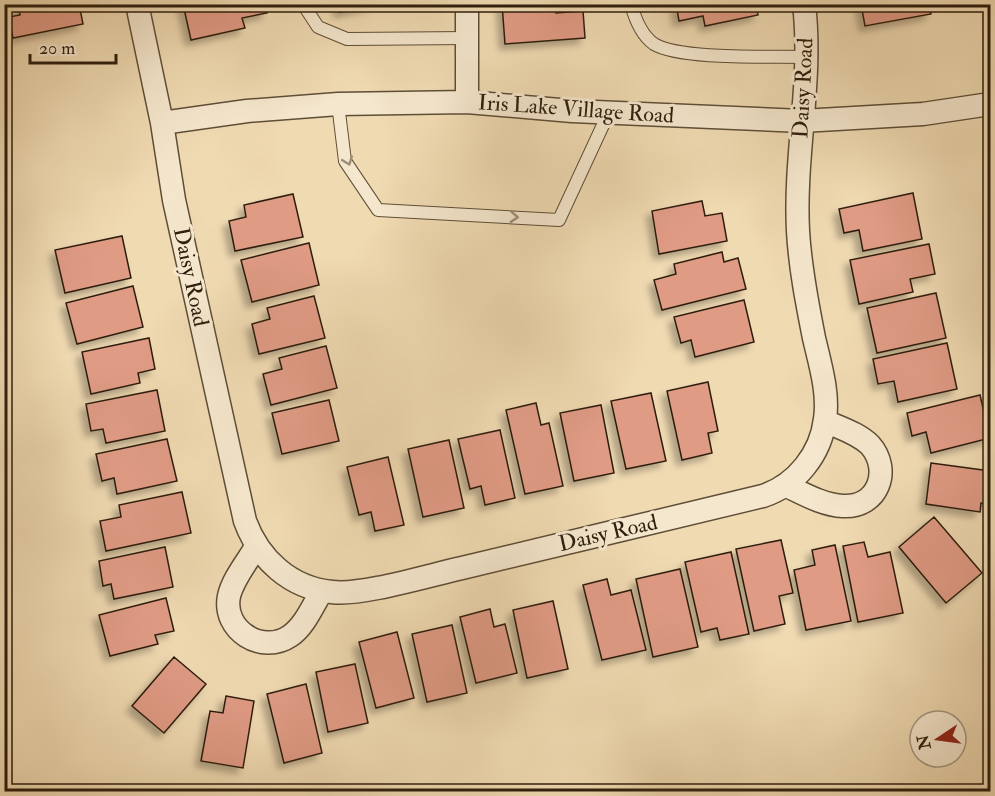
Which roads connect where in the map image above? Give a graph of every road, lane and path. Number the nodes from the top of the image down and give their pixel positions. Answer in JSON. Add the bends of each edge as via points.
{"nodes":[{"id":1,"x":137,"y":4,"type":"edge"},
{"id":2,"x":303,"y":4,"type":"edge"},
{"id":3,"x":467,"y":4,"type":"edge"},
{"id":4,"x":630,"y":4,"type":"edge"},
{"id":5,"x":804,"y":4,"type":"edge"},
{"id":6,"x":468,"y":38,"type":"junction"},
{"id":7,"x":807,"y":57,"type":"junction"},
{"id":8,"x":467,"y":102,"type":"junction"},
{"id":9,"x":338,"y":104,"type":"junction"},
{"id":10,"x":990,"y":104,"type":"edge"},
{"id":11,"x":609,"y":112,"type":"junction"},
{"id":12,"x":802,"y":121,"type":"junction"},
{"id":13,"x":162,"y":123,"type":"junction"},
{"id":14,"x":825,"y":421,"type":"junction"},
{"id":15,"x":787,"y":486,"type":"junction"},
{"id":16,"x":256,"y":547,"type":"junction"},
{"id":17,"x":322,"y":591,"type":"junction"}],
"edges":[{"from":1,"to":13,"type":"street","name":"Daisy Road"},
{"from":2,"to":6,"type":"lane","via":[[318,27],[347,39]]},
{"from":3,"to":6,"type":"street"},
{"from":4,"to":7,"type":"lane","via":[[645,34],[664,49]]},
{"from":5,"to":7,"type":"street","name":"Daisy Road"},
{"from":6,"to":8,"type":"street"},
{"from":7,"to":12,"type":"street","name":"Daisy Road"},
{"from":8,"to":9,"type":"street","name":"Iris Lake Village Road"},
{"from":8,"to":11,"type":"street","name":"Iris Lake Village Road"},
{"from":9,"to":11,"type":"lane","one_way":true,"via":[[345,161],[378,210],[559,220]]},
{"from":9,"to":13,"type":"street","name":"Iris Lake Village Road"},
{"from":10,"to":12,"type":"street","name":"Iris Lake Village Road","via":[[923,114]]},
{"from":11,"to":12,"type":"street","name":"Iris Lake Village Road"},
{"from":12,"to":14,"type":"street","name":"Daisy Road","via":[[797,196],[800,262],[824,389]]},
{"from":13,"to":16,"type":"street","name":"Daisy Road","via":[[206,349],[241,504]]},
{"from":14,"to":15,"type":"street","name":"Daisy Road","via":[[813,453]]},
{"from":14,"to":15,"type":"street","via":[[870,446],[881,467],[877,489],[865,501],[842,506]]},
{"from":15,"to":17,"type":"street","name":"Daisy Road","via":[[763,496],[441,573],[358,591]]},
{"from":16,"to":17,"type":"street","name":"Daisy Road","via":[[281,573]]},
{"from":16,"to":17,"type":"street","via":[[229,597],[231,617],[244,635],[265,643],[289,637],[301,626]]}]}
